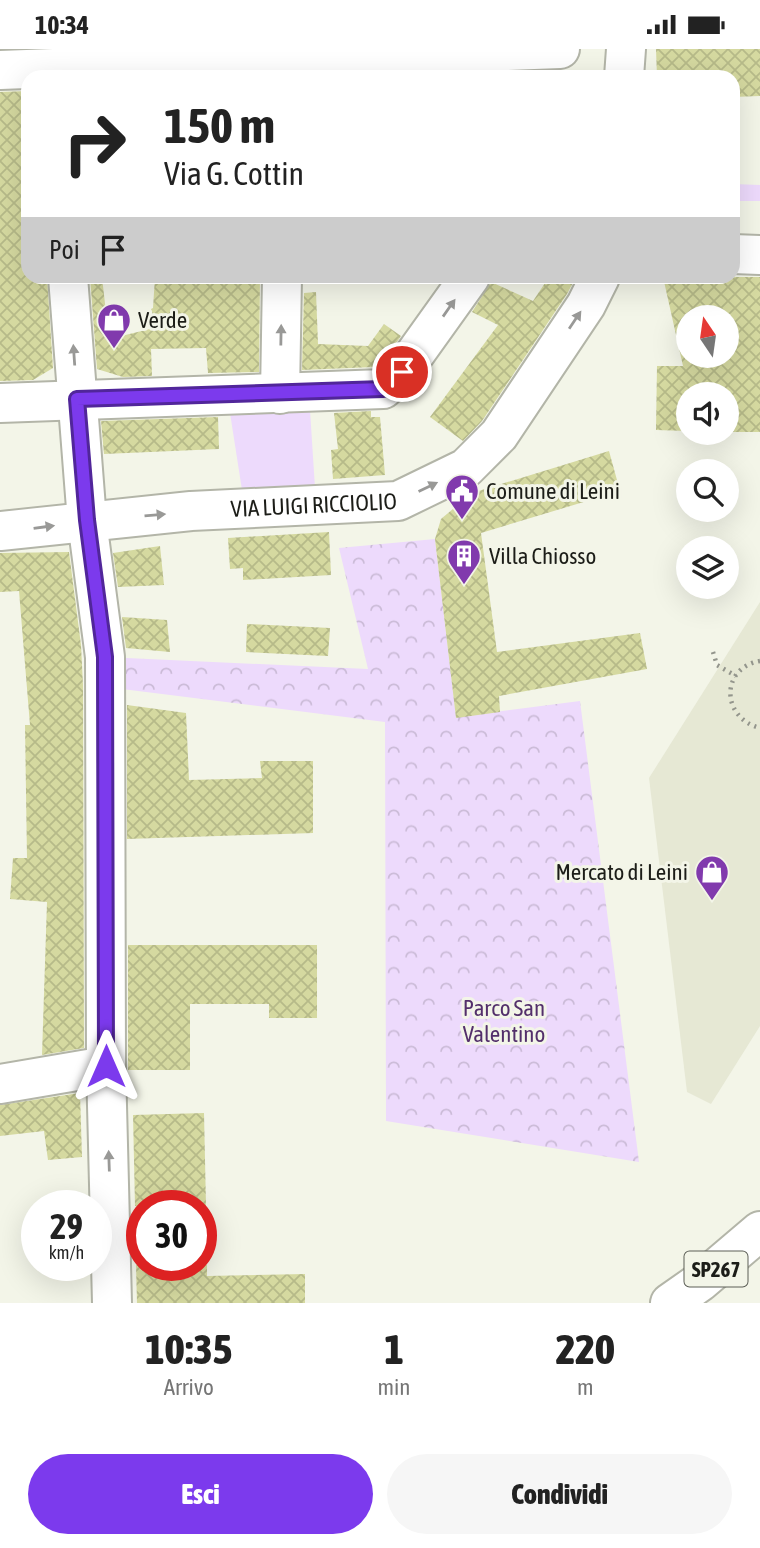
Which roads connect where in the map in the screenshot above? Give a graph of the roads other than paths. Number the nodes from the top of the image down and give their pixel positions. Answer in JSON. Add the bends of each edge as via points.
{"nodes":[{"id":1,"x":626,"y":49,"type":"edge"},
{"id":2,"x":534,"y":57,"type":"edge"},
{"id":3,"x":287,"y":62,"type":"edge"},
{"id":4,"x":54,"y":65,"type":"edge"},
{"id":5,"x":0,"y":70,"type":"edge"},
{"id":6,"x":624,"y":70,"type":"edge"},
{"id":7,"x":740,"y":254,"type":"edge"},
{"id":8,"x":760,"y":255,"type":"edge"},
{"id":9,"x":69,"y":284,"type":"edge"},
{"id":10,"x":282,"y":284,"type":"edge"},
{"id":11,"x":465,"y":284,"type":"edge"},
{"id":12,"x":596,"y":284,"type":"edge"},
{"id":13,"x":280,"y":394,"type":"junction"},
{"id":14,"x":77,"y":399,"type":"junction"},
{"id":15,"x":0,"y":403,"type":"edge"},
{"id":16,"x":87,"y":520,"type":"junction"},
{"id":17,"x":0,"y":531,"type":"edge"},
{"id":18,"x":106,"y":1066,"type":"junction"},
{"id":19,"x":0,"y":1084,"type":"edge"},
{"id":20,"x":760,"y":1231,"type":"edge"},
{"id":21,"x":760,"y":1260,"type":"edge"},
{"id":22,"x":112,"y":1303,"type":"edge"},
{"id":23,"x":670,"y":1303,"type":"edge"},
{"id":24,"x":708,"y":1303,"type":"edge"}],
"edges":[{"from":1,"to":6,"type":"street"},
{"from":2,"to":3,"type":"street"},
{"from":3,"to":4,"type":"street"},
{"from":4,"to":5,"type":"street"},
{"from":7,"to":8,"type":"street"},
{"from":14,"to":9,"type":"street","one_way":true},
{"from":13,"to":10,"type":"street","one_way":true},
{"from":13,"to":11,"type":"street","one_way":true,"via":[[383,389],[402,372]]},
{"from":16,"to":12,"type":"street","name":"VIA LUIGI RICCIOLIO","one_way":true,"via":[[398,501],[466,468],[499,435]]},
{"from":13,"to":14,"type":"street"},
{"from":14,"to":15,"type":"street"},
{"from":14,"to":16,"type":"street"},
{"from":17,"to":16,"type":"street","name":"VIA LUIGI RICCIOLIO","one_way":true},
{"from":16,"to":18,"type":"street","via":[[105,657]]},
{"from":18,"to":19,"type":"street"},
{"from":22,"to":18,"type":"street","one_way":true},
{"from":20,"to":23,"type":"street","number":"SP267"},
{"from":21,"to":24,"type":"street","number":"SP267"}]}
